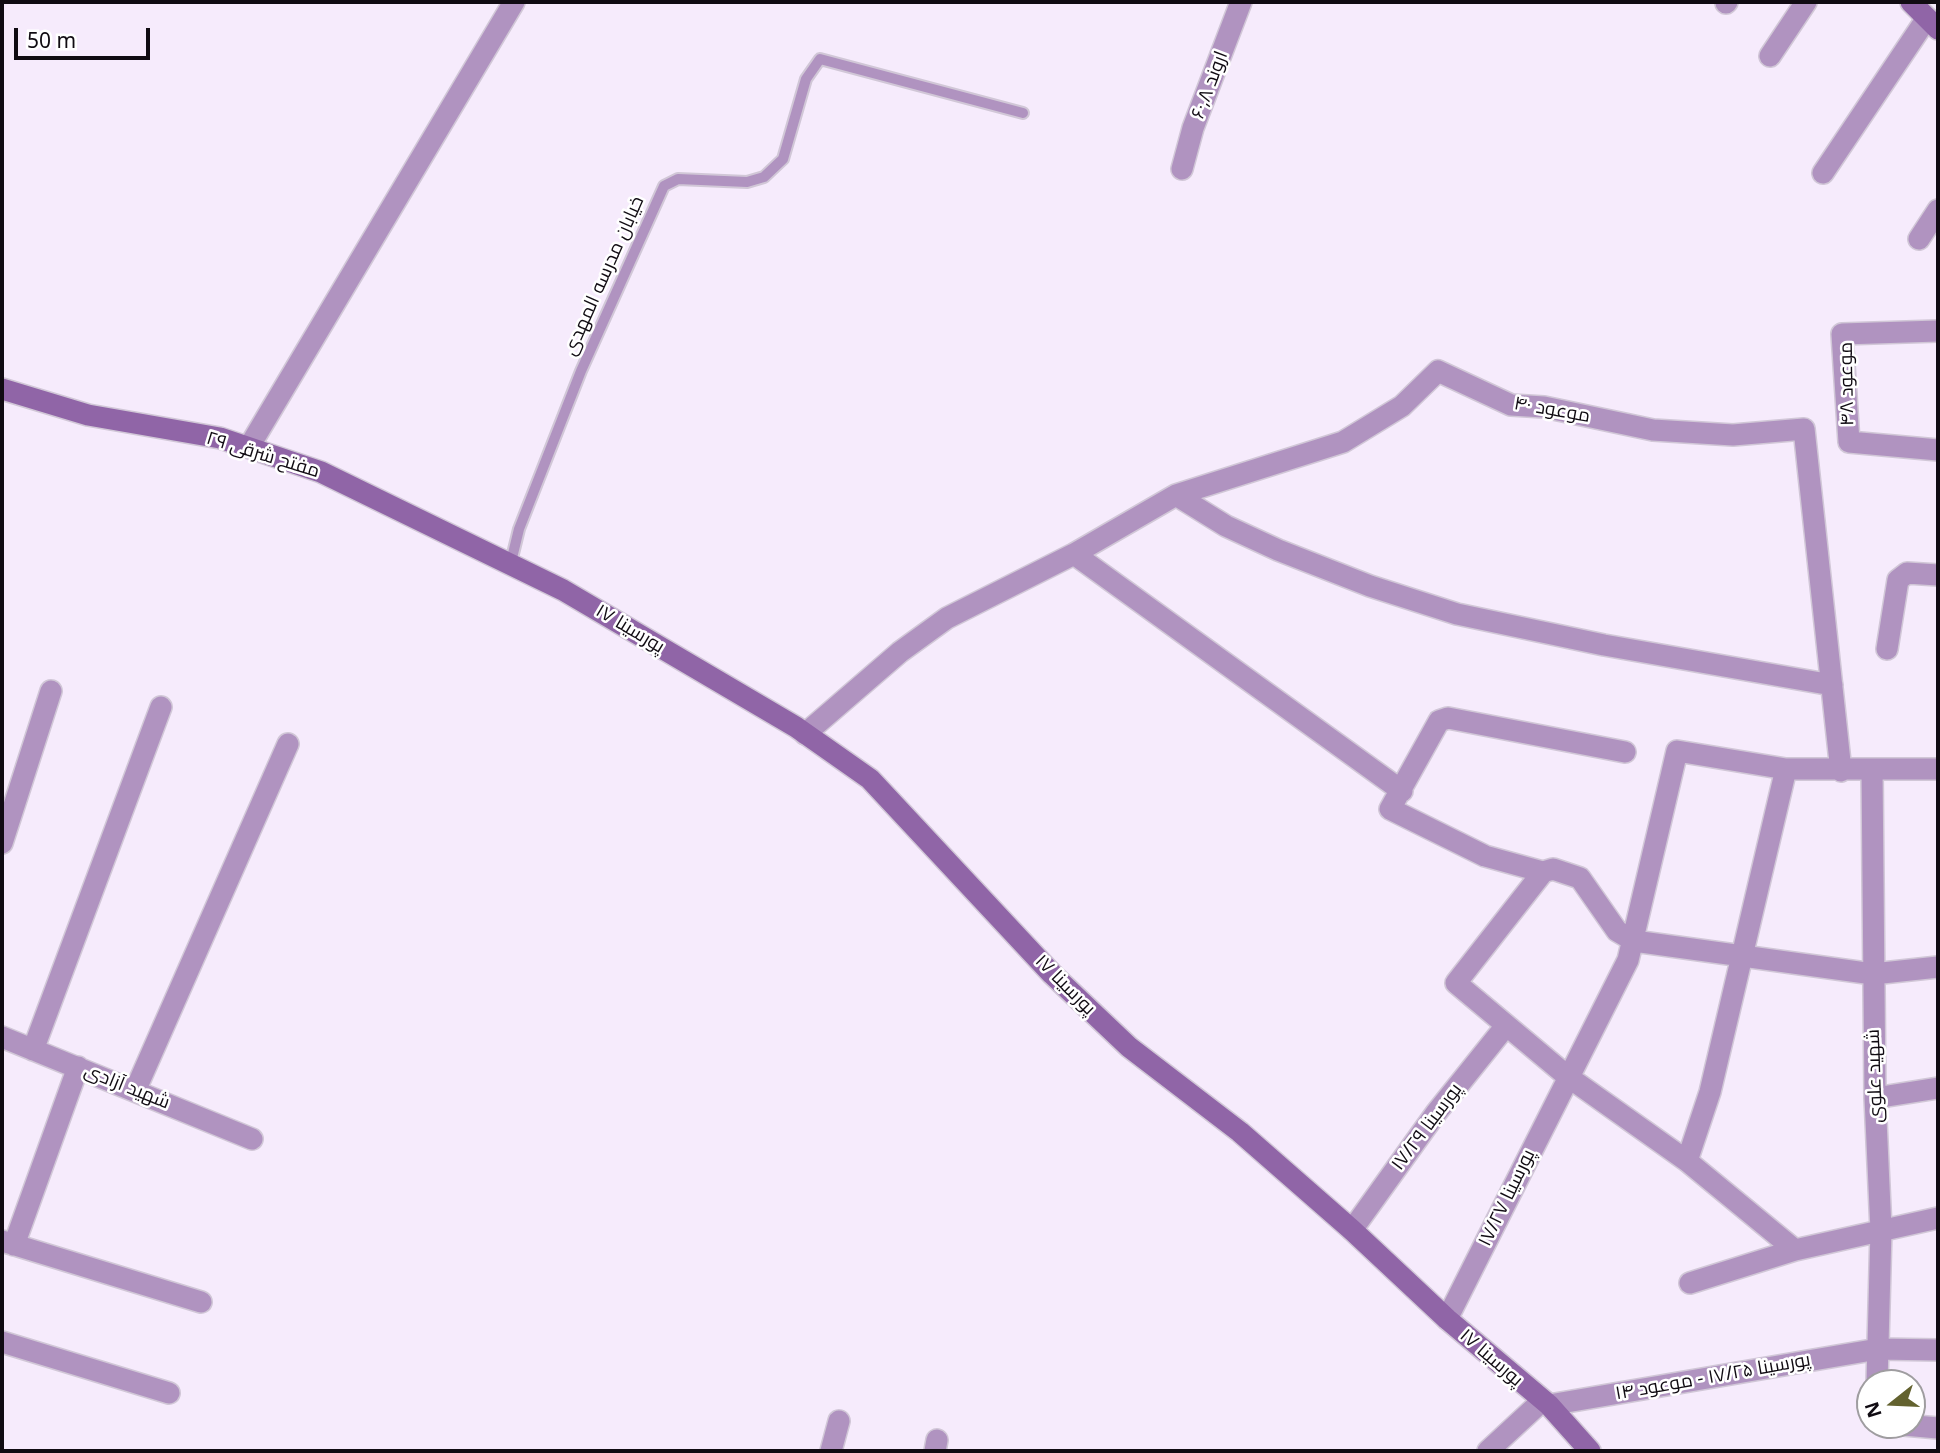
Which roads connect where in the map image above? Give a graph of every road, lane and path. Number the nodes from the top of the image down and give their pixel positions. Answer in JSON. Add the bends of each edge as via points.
{"nodes":[{"id":1,"x":514,"y":2,"type":"edge"},
{"id":2,"x":1241,"y":2,"type":"edge"},
{"id":3,"x":1806,"y":2,"type":"edge"},
{"id":4,"x":1911,"y":2,"type":"edge"},
{"id":5,"x":1933,"y":23,"type":"edge"},
{"id":6,"x":1770,"y":56,"type":"dead end"},
{"id":7,"x":1023,"y":113,"type":"dead end"},
{"id":8,"x":1182,"y":169,"type":"dead end"},
{"id":9,"x":1823,"y":173,"type":"dead end"},
{"id":10,"x":1938,"y":210,"type":"edge"},
{"id":11,"x":1919,"y":239,"type":"dead end"},
{"id":12,"x":1938,"y":331,"type":"edge"},
{"id":13,"x":2,"y":389,"type":"edge"},
{"id":14,"x":249,"y":447,"type":"junction"},
{"id":15,"x":1938,"y":450,"type":"edge"},
{"id":16,"x":1176,"y":495,"type":"junction"},
{"id":17,"x":1074,"y":554,"type":"junction"},
{"id":18,"x":511,"y":562,"type":"junction"},
{"id":19,"x":1938,"y":575,"type":"edge"},
{"id":20,"x":1887,"y":649,"type":"dead end"},
{"id":21,"x":1832,"y":685,"type":"junction"},
{"id":22,"x":51,"y":691,"type":"dead end"},
{"id":23,"x":161,"y":707,"type":"dead end"},
{"id":24,"x":805,"y":734,"type":"junction"},
{"id":25,"x":288,"y":744,"type":"dead end"},
{"id":26,"x":1625,"y":752,"type":"dead end"},
{"id":27,"x":1786,"y":769,"type":"junction"},
{"id":28,"x":1872,"y":769,"type":"junction"},
{"id":29,"x":1938,"y":769,"type":"edge"},
{"id":30,"x":1841,"y":771,"type":"junction"},
{"id":31,"x":1402,"y":791,"type":"junction"},
{"id":32,"x":2,"y":843,"type":"edge"},
{"id":33,"x":1543,"y":872,"type":"junction"},
{"id":34,"x":1634,"y":941,"type":"junction"},
{"id":35,"x":1744,"y":954,"type":"junction"},
{"id":36,"x":1938,"y":967,"type":"edge"},
{"id":37,"x":1873,"y":974,"type":"junction"},
{"id":38,"x":1505,"y":1027,"type":"junction"},
{"id":39,"x":2,"y":1037,"type":"edge"},
{"id":40,"x":33,"y":1050,"type":"junction"},
{"id":41,"x":78,"y":1067,"type":"junction"},
{"id":42,"x":1567,"y":1076,"type":"junction"},
{"id":43,"x":1938,"y":1087,"type":"edge"},
{"id":44,"x":135,"y":1091,"type":"junction"},
{"id":45,"x":1875,"y":1098,"type":"junction"},
{"id":46,"x":252,"y":1139,"type":"dead end"},
{"id":47,"x":1687,"y":1161,"type":"junction"},
{"id":48,"x":1938,"y":1219,"type":"edge"},
{"id":49,"x":1352,"y":1230,"type":"junction"},
{"id":50,"x":1881,"y":1230,"type":"junction"},
{"id":51,"x":8,"y":1243,"type":"edge"},
{"id":52,"x":1796,"y":1250,"type":"junction"},
{"id":53,"x":1690,"y":1283,"type":"dead end"},
{"id":54,"x":201,"y":1302,"type":"dead end"},
{"id":55,"x":1447,"y":1319,"type":"junction"},
{"id":56,"x":2,"y":1342,"type":"edge"},
{"id":57,"x":1878,"y":1349,"type":"junction"},
{"id":58,"x":1938,"y":1350,"type":"edge"},
{"id":59,"x":1877,"y":1369,"type":"edge"},
{"id":60,"x":169,"y":1393,"type":"dead end"},
{"id":61,"x":1545,"y":1403,"type":"junction"},
{"id":62,"x":839,"y":1421,"type":"dead end"},
{"id":63,"x":831,"y":1451,"type":"edge"},
{"id":64,"x":1488,"y":1451,"type":"edge"},
{"id":65,"x":1590,"y":1451,"type":"edge"}],
"edges":[{"from":1,"to":14,"type":"street"},
{"from":2,"to":8,"type":"street","name":"اروند ۶۰٫۸"},
{"from":3,"to":6,"type":"street"},
{"from":4,"to":5,"type":"street"},
{"from":5,"to":9,"type":"street"},
{"from":7,"to":18,"type":"lane","name":"خیابان مدرسه المهدی","via":[[820,59],[806,79],[783,159],[764,177],[747,182],[678,178],[664,186],[581,370],[519,529]]},
{"from":10,"to":11,"type":"street"},
{"from":12,"to":15,"type":"street","name":"موعود ۴۸","via":[[1842,334],[1849,442]]},
{"from":13,"to":14,"type":"street","name":"مفتح شرقی ۲۹","via":[[88,415]]},
{"from":14,"to":18,"type":"street","name":"مفتح شرقی ۲۹","via":[[321,472]]},
{"from":16,"to":17,"type":"street"},
{"from":16,"to":21,"type":"street","via":[[1226,526],[1278,550],[1457,614]]},
{"from":16,"to":21,"type":"street","name":"موعود ۴۰","via":[[1343,442],[1402,406],[1438,371],[1511,405],[1544,407],[1653,430],[1733,435],[1804,429]]},
{"from":17,"to":24,"type":"street","via":[[947,618]]},
{"from":17,"to":31,"type":"street"},
{"from":18,"to":24,"type":"street","name":"پورسینا ۱۷"},
{"from":19,"to":20,"type":"street","via":[[1907,573],[1898,580]]},
{"from":21,"to":30,"type":"street"},
{"from":22,"to":32,"type":"street"},
{"from":23,"to":40,"type":"street"},
{"from":24,"to":49,"type":"street","name":"پورسینا ۱۷","via":[[870,779],[1052,974],[1129,1047],[1240,1132]]},
{"from":25,"to":44,"type":"street"},
{"from":26,"to":31,"type":"street","via":[[1443,718]]},
{"from":27,"to":30,"type":"street"},
{"from":27,"to":34,"type":"street","name":"پورسینا ۱۷/۲۷","via":[[1676,751]]},
{"from":27,"to":35,"type":"street"},
{"from":28,"to":29,"type":"street"},
{"from":28,"to":30,"type":"street"},
{"from":28,"to":37,"type":"street","name":"شهید علوی"},
{"from":31,"to":33,"type":"street","via":[[1392,811],[1485,856]]},
{"from":33,"to":34,"type":"street","via":[[1553,869],[1580,878],[1617,931]]},
{"from":33,"to":38,"type":"street","via":[[1456,983]]},
{"from":34,"to":35,"type":"street"},
{"from":34,"to":42,"type":"street","name":"پورسینا ۱۷/۲۷"},
{"from":35,"to":37,"type":"street"},
{"from":35,"to":47,"type":"street","via":[[1710,1092]]},
{"from":36,"to":37,"type":"street"},
{"from":37,"to":45,"type":"street","name":"شهید علوی"},
{"from":38,"to":42,"type":"street"},
{"from":38,"to":49,"type":"street","name":"پورسینا ۱۷/۲۹"},
{"from":39,"to":40,"type":"street","name":"شهید آزادی"},
{"from":40,"to":41,"type":"street","name":"شهید آزادی"},
{"from":41,"to":44,"type":"street","name":"شهید آزادی"},
{"from":41,"to":51,"type":"street"},
{"from":42,"to":47,"type":"street"},
{"from":42,"to":55,"type":"street","name":"پورسینا ۱۷/۲۷"},
{"from":43,"to":45,"type":"street"},
{"from":44,"to":46,"type":"street","name":"شهید آزادی"},
{"from":45,"to":50,"type":"street","name":"شهید علوی"},
{"from":47,"to":52,"type":"street"},
{"from":48,"to":50,"type":"street"},
{"from":49,"to":55,"type":"street","name":"پورسینا ۱۷"},
{"from":50,"to":52,"type":"street"},
{"from":50,"to":57,"type":"street","name":"شهید علوی"},
{"from":51,"to":54,"type":"street"},
{"from":52,"to":53,"type":"street"},
{"from":55,"to":61,"type":"street","name":"پورسینا ۱۷"},
{"from":56,"to":60,"type":"street"},
{"from":57,"to":58,"type":"street","name":"پورسینا ۱۷/۲۵ - موعود ۱۴"},
{"from":57,"to":59,"type":"street","name":"شهید علوی"},
{"from":57,"to":61,"type":"street","name":"پورسینا ۱۷/۲۵ - موعود ۱۴"},
{"from":61,"to":64,"type":"street"},
{"from":61,"to":65,"type":"street","name":"پورسینا ۱۷"},
{"from":62,"to":63,"type":"street"}]}
